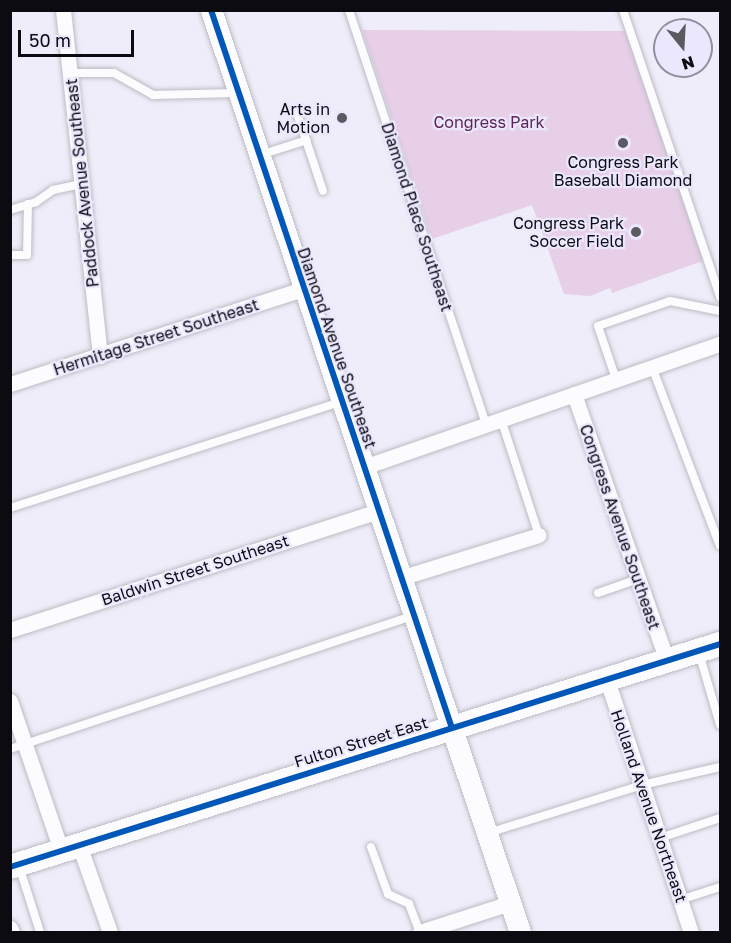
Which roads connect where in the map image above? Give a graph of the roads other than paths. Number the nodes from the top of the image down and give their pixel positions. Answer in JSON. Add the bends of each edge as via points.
{"nodes":[{"id":1,"x":63,"y":10,"type":"edge"},
{"id":2,"x":211,"y":10,"type":"edge"},
{"id":3,"x":349,"y":10,"type":"edge"},
{"id":4,"x":623,"y":10,"type":"edge"},
{"id":5,"x":70,"y":73,"type":"junction"},
{"id":6,"x":239,"y":93,"type":"junction"},
{"id":7,"x":297,"y":113,"type":"dead end"},
{"id":8,"x":307,"y":140,"type":"junction"},
{"id":9,"x":259,"y":156,"type":"junction"},
{"id":10,"x":82,"y":184,"type":"junction"},
{"id":11,"x":323,"y":191,"type":"dead end"},
{"id":12,"x":28,"y":204,"type":"junction"},
{"id":13,"x":10,"y":210,"type":"edge"},
{"id":14,"x":10,"y":255,"type":"edge"},
{"id":15,"x":302,"y":289,"type":"junction"},
{"id":16,"x":720,"y":297,"type":"edge"},
{"id":17,"x":720,"y":311,"type":"edge"},
{"id":18,"x":720,"y":344,"type":"edge"},
{"id":19,"x":100,"y":356,"type":"junction"},
{"id":20,"x":652,"y":367,"type":"junction"},
{"id":21,"x":616,"y":380,"type":"junction"},
{"id":22,"x":10,"y":384,"type":"edge"},
{"id":23,"x":574,"y":394,"type":"junction"},
{"id":24,"x":341,"y":402,"type":"junction"},
{"id":25,"x":501,"y":419,"type":"junction"},
{"id":26,"x":486,"y":424,"type":"junction"},
{"id":27,"x":364,"y":467,"type":"junction"},
{"id":28,"x":10,"y":508,"type":"edge"},
{"id":29,"x":379,"y":511,"type":"junction"},
{"id":30,"x":539,"y":535,"type":"joint"},
{"id":31,"x":720,"y":546,"type":"edge"},
{"id":32,"x":400,"y":578,"type":"junction"},
{"id":33,"x":638,"y":579,"type":"junction"},
{"id":34,"x":598,"y":593,"type":"dead end"},
{"id":35,"x":413,"y":616,"type":"junction"},
{"id":36,"x":10,"y":630,"type":"edge"},
{"id":37,"x":709,"y":648,"type":"edge"},
{"id":38,"x":667,"y":661,"type":"junction"},
{"id":39,"x":607,"y":680,"type":"junction"},
{"id":40,"x":10,"y":701,"type":"edge"},
{"id":41,"x":720,"y":725,"type":"edge"},
{"id":42,"x":452,"y":728,"type":"junction"},
{"id":43,"x":17,"y":746,"type":"edge"},
{"id":44,"x":720,"y":767,"type":"edge"},
{"id":45,"x":642,"y":785,"type":"junction"},
{"id":46,"x":720,"y":818,"type":"edge"},
{"id":47,"x":487,"y":834,"type":"junction"},
{"id":48,"x":660,"y":838,"type":"junction"},
{"id":49,"x":371,"y":847,"type":"dead end"},
{"id":50,"x":70,"y":848,"type":"junction"},
{"id":51,"x":15,"y":866,"type":"edge"},
{"id":52,"x":720,"y":887,"type":"edge"},
{"id":53,"x":681,"y":900,"type":"junction"},
{"id":54,"x":510,"y":903,"type":"junction"},
{"id":55,"x":420,"y":932,"type":"edge"},
{"id":56,"x":40,"y":933,"type":"edge"},
{"id":57,"x":110,"y":933,"type":"edge"},
{"id":58,"x":520,"y":933,"type":"edge"},
{"id":59,"x":691,"y":933,"type":"edge"}],
"edges":[{"from":1,"to":5,"type":"street","name":"Paddock Avenue Southeast"},
{"from":2,"to":6,"type":"street","name":"Diamond Avenue Southeast"},
{"from":3,"to":26,"type":"lane","name":"Diamond Place Southeast"},
{"from":4,"to":16,"type":"lane"},
{"from":5,"to":6,"type":"lane","via":[[114,73],[153,95]]},
{"from":5,"to":10,"type":"street","name":"Paddock Avenue Southeast"},
{"from":6,"to":9,"type":"street","name":"Diamond Avenue Southeast"},
{"from":7,"to":8,"type":"lane"},
{"from":8,"to":9,"type":"lane"},
{"from":8,"to":11,"type":"lane"},
{"from":9,"to":15,"type":"street","name":"Diamond Avenue Southeast"},
{"from":10,"to":12,"type":"lane","via":[[54,190]]},
{"from":10,"to":19,"type":"street","name":"Paddock Avenue Southeast"},
{"from":12,"to":13,"type":"lane"},
{"from":12,"to":14,"type":"lane","via":[[27,255]]},
{"from":15,"to":19,"type":"street","name":"Hermitage Street Southeast"},
{"from":15,"to":24,"type":"street","name":"Diamond Avenue Southeast"},
{"from":17,"to":21,"type":"lane","via":[[670,301],[598,326]]},
{"from":18,"to":20,"type":"street"},
{"from":19,"to":22,"type":"street","name":"Hermitage Street Southeast"},
{"from":20,"to":21,"type":"street"},
{"from":20,"to":31,"type":"lane"},
{"from":21,"to":23,"type":"street"},
{"from":23,"to":25,"type":"street"},
{"from":23,"to":33,"type":"street","name":"Congress Avenue Southeast"},
{"from":24,"to":27,"type":"street","name":"Diamond Avenue Southeast"},
{"from":24,"to":28,"type":"lane"},
{"from":25,"to":26,"type":"street"},
{"from":25,"to":30,"type":"lane"},
{"from":26,"to":27,"type":"street"},
{"from":27,"to":29,"type":"street","name":"Diamond Avenue Southeast"},
{"from":29,"to":32,"type":"street","name":"Diamond Avenue Southeast"},
{"from":29,"to":36,"type":"street","name":"Baldwin Street Southeast"},
{"from":30,"to":32,"type":"street"},
{"from":32,"to":35,"type":"street","name":"Diamond Avenue Southeast"},
{"from":33,"to":34,"type":"lane"},
{"from":33,"to":38,"type":"street","name":"Congress Avenue Southeast"},
{"from":35,"to":42,"type":"street","name":"Diamond Avenue Southeast"},
{"from":35,"to":43,"type":"lane"},
{"from":37,"to":38,"type":"main road","name":"Fulton Street East"},
{"from":37,"to":41,"type":"lane"},
{"from":38,"to":39,"type":"main road","name":"Fulton Street East"},
{"from":39,"to":42,"type":"main road","name":"Fulton Street East"},
{"from":39,"to":45,"type":"street","name":"Holland Avenue Northeast"},
{"from":40,"to":43,"type":"street"},
{"from":42,"to":47,"type":"street","name":"Diamond Avenue Southeast"},
{"from":42,"to":50,"type":"main road","name":"Fulton Street East"},
{"from":43,"to":50,"type":"street"},
{"from":44,"to":45,"type":"lane"},
{"from":45,"to":47,"type":"lane"},
{"from":45,"to":48,"type":"street","name":"Holland Avenue Northeast"},
{"from":46,"to":48,"type":"lane"},
{"from":47,"to":54,"type":"street","name":"Diamond Avenue Southeast"},
{"from":48,"to":53,"type":"street","name":"Holland Avenue Northeast"},
{"from":49,"to":55,"type":"lane","via":[[388,894],[409,904]]},
{"from":50,"to":51,"type":"main road","name":"Fulton Street East"},
{"from":50,"to":57,"type":"street"},
{"from":51,"to":56,"type":"lane"},
{"from":52,"to":53,"type":"lane"},
{"from":53,"to":59,"type":"street","name":"Holland Avenue Northeast"},
{"from":54,"to":55,"type":"street"},
{"from":54,"to":58,"type":"street","name":"Diamond Avenue Southeast"}]}
